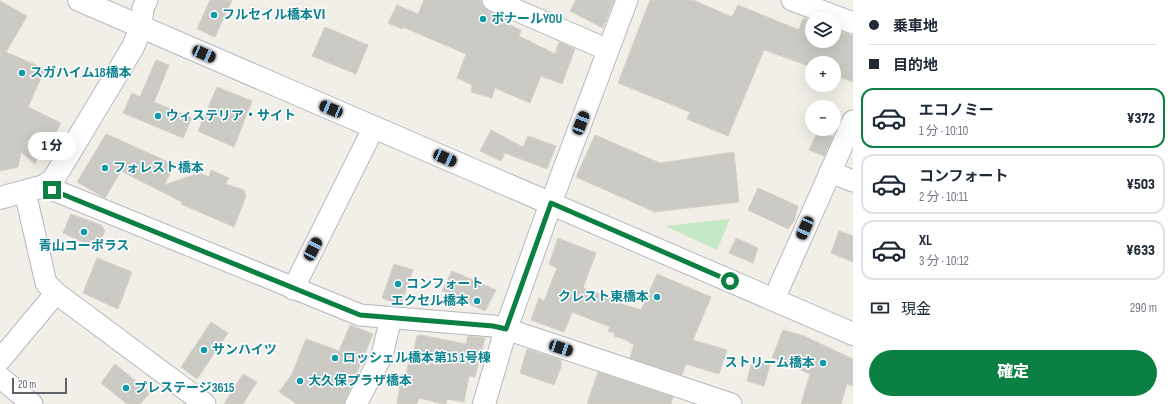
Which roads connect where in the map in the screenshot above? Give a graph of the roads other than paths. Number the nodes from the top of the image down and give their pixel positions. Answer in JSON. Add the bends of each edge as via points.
{"nodes":[{"id":1,"x":79,"y":0,"type":"edge"},
{"id":2,"x":146,"y":0,"type":"edge"},
{"id":3,"x":493,"y":0,"type":"edge"},
{"id":4,"x":627,"y":0,"type":"edge"},
{"id":5,"x":792,"y":0,"type":"edge"},
{"id":6,"x":853,"y":23,"type":"edge"},
{"id":7,"x":141,"y":27,"type":"junction"},
{"id":8,"x":608,"y":50,"type":"junction"},
{"id":9,"x":853,"y":120,"type":"edge"},
{"id":10,"x":374,"y":127,"type":"junction"},
{"id":11,"x":830,"y":172,"type":"junction"},
{"id":12,"x":853,"y":181,"type":"edge"},
{"id":13,"x":34,"y":189,"type":"junction"},
{"id":14,"x":0,"y":198,"type":"edge"},
{"id":15,"x":551,"y":203,"type":"junction"},
{"id":16,"x":293,"y":289,"type":"junction"},
{"id":17,"x":56,"y":293,"type":"junction"},
{"id":18,"x":774,"y":299,"type":"junction"},
{"id":19,"x":391,"y":318,"type":"junction"},
{"id":20,"x":506,"y":329,"type":"junction"},
{"id":21,"x":853,"y":334,"type":"edge"},
{"id":22,"x":0,"y":360,"type":"edge"},
{"id":23,"x":0,"y":377,"type":"edge"},
{"id":24,"x":32,"y":404,"type":"edge"},
{"id":25,"x":205,"y":404,"type":"edge"},
{"id":26,"x":356,"y":404,"type":"edge"},
{"id":27,"x":484,"y":404,"type":"edge"},
{"id":28,"x":731,"y":404,"type":"edge"}],
"edges":[{"from":1,"to":7,"type":"street"},
{"from":2,"to":7,"type":"street"},
{"from":3,"to":8,"type":"street"},
{"from":4,"to":8,"type":"street"},
{"from":5,"to":6,"type":"street"},
{"from":7,"to":10,"type":"street"},
{"from":7,"to":13,"type":"street","via":[[133,47],[53,180]]},
{"from":8,"to":15,"type":"street"},
{"from":9,"to":11,"type":"street"},
{"from":10,"to":15,"type":"street"},
{"from":10,"to":16,"type":"street"},
{"from":11,"to":12,"type":"street"},
{"from":11,"to":18,"type":"street"},
{"from":13,"to":14,"type":"street"},
{"from":13,"to":16,"type":"street"},
{"from":13,"to":17,"type":"street","via":[[46,284]]},
{"from":15,"to":18,"type":"street"},
{"from":15,"to":20,"type":"street"},
{"from":16,"to":19,"type":"street","via":[[360,315]]},
{"from":17,"to":22,"type":"street"},
{"from":17,"to":25,"type":"street"},
{"from":18,"to":21,"type":"street"},
{"from":19,"to":20,"type":"street"},
{"from":19,"to":26,"type":"street","via":[[380,360]]},
{"from":20,"to":27,"type":"street"},
{"from":20,"to":28,"type":"street"},
{"from":23,"to":24,"type":"street"}]}
